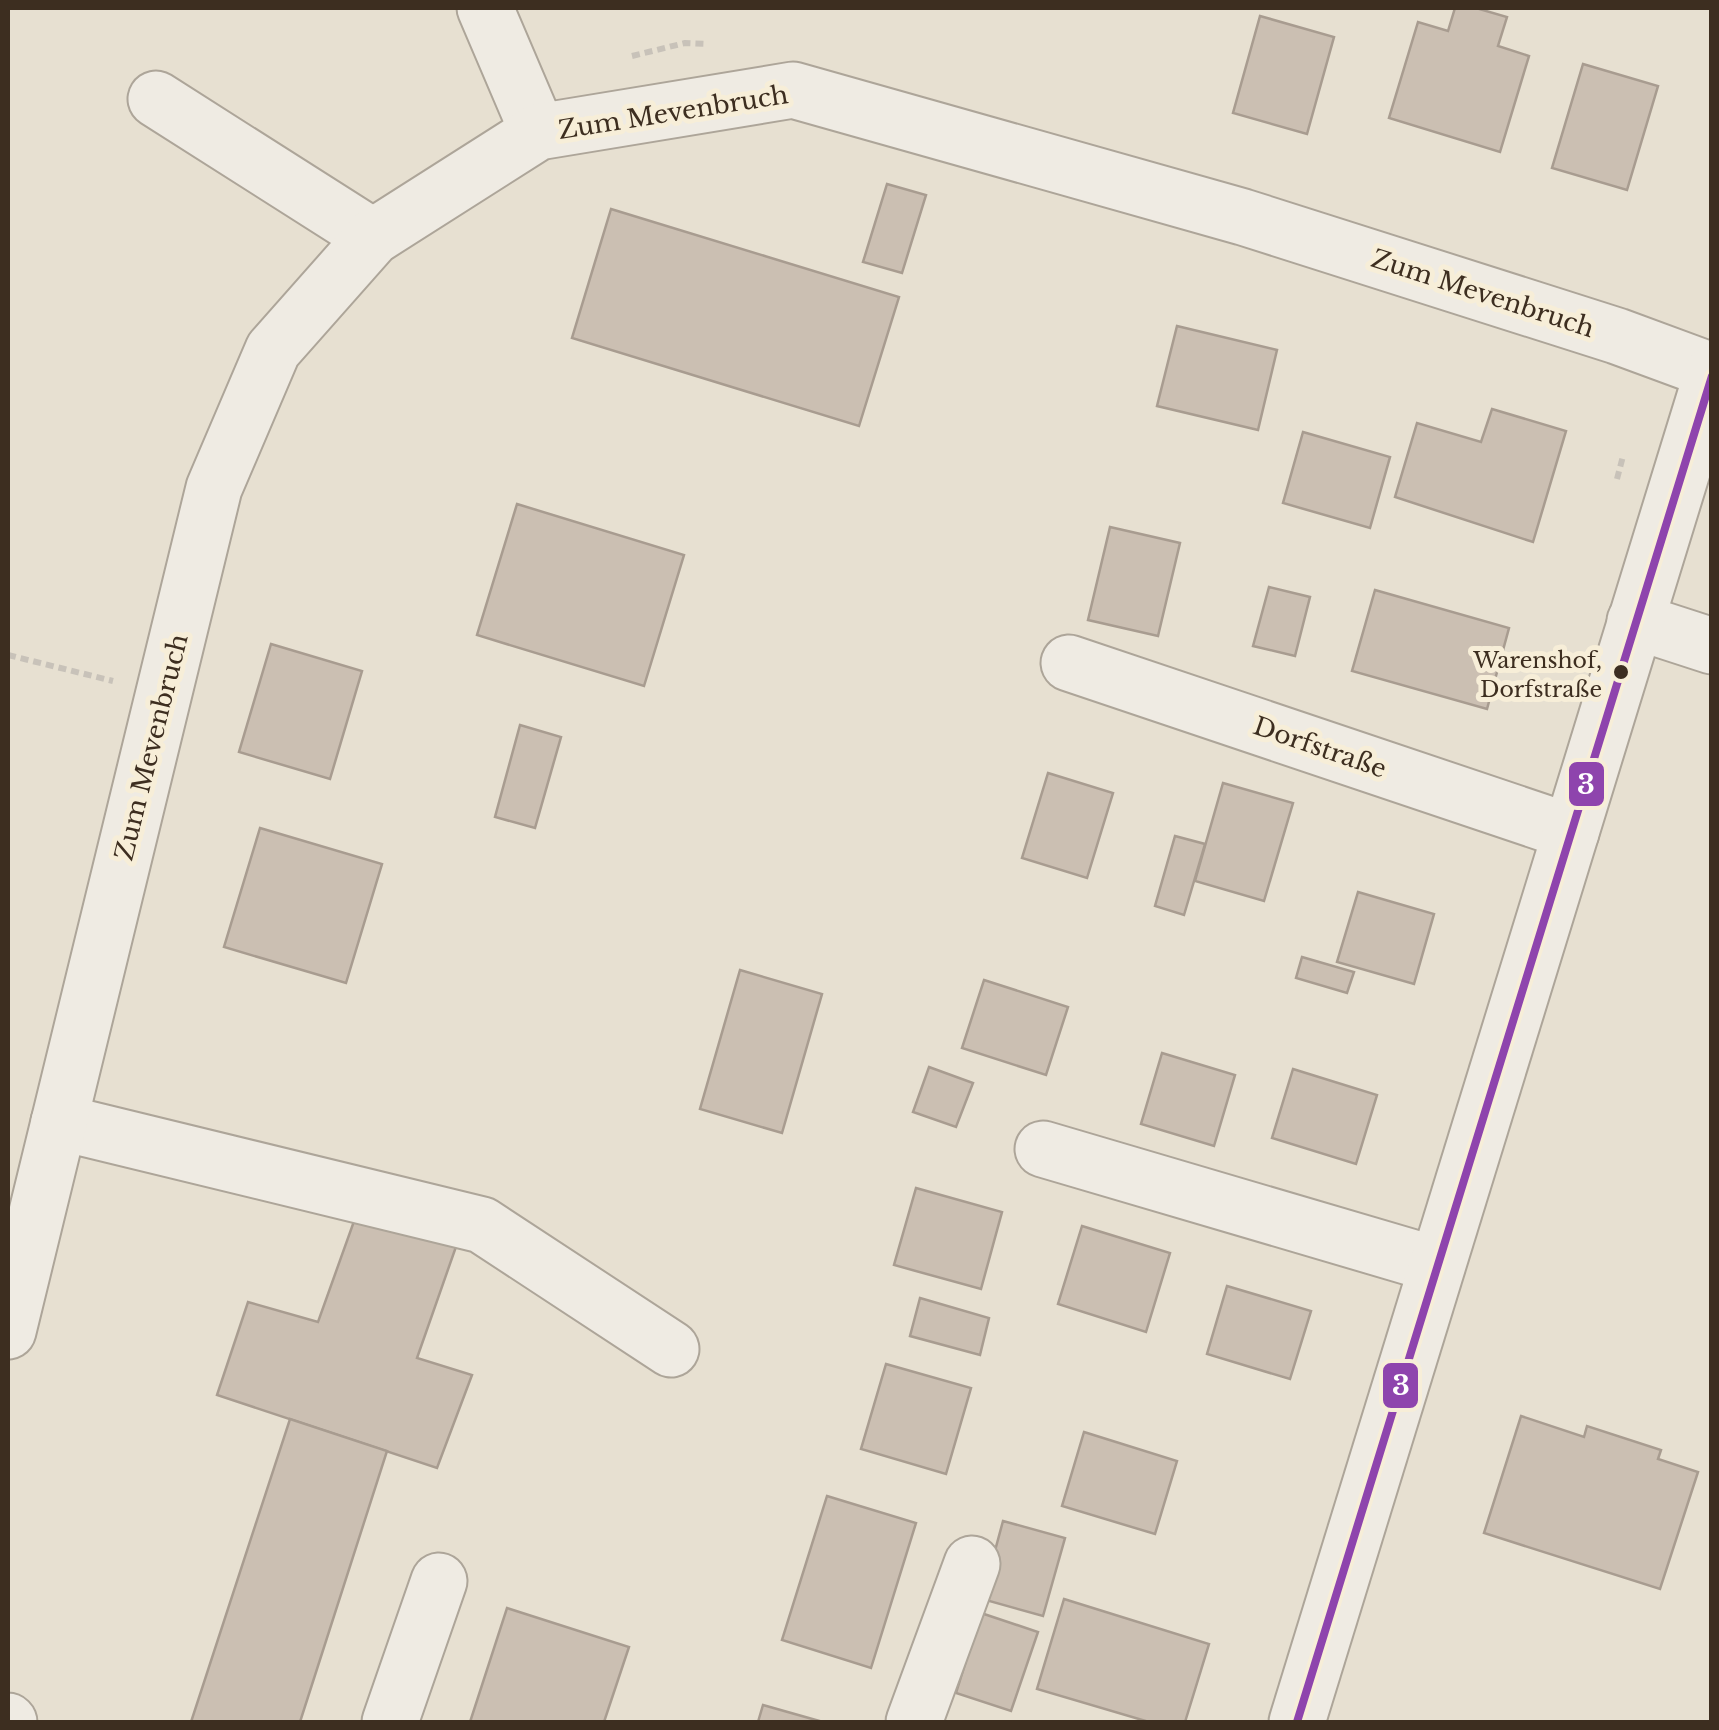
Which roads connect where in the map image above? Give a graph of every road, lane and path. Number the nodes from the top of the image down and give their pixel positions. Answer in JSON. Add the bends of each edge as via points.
{"nodes":[{"id":1,"x":486,"y":8,"type":"edge"},
{"id":2,"x":720,"y":44,"type":"dead end"},
{"id":3,"x":629,"y":56,"type":"dead end"},
{"id":4,"x":156,"y":99,"type":"dead end"},
{"id":5,"x":538,"y":132,"type":"junction"},
{"id":6,"x":374,"y":237,"type":"junction"},
{"id":7,"x":1712,"y":372,"type":"edge"},
{"id":8,"x":1636,"y":621,"type":"junction"},
{"id":9,"x":1712,"y":646,"type":"edge"},
{"id":10,"x":8,"y":655,"type":"edge"},
{"id":11,"x":1069,"y":663,"type":"dead end"},
{"id":12,"x":164,"y":694,"type":"junction"},
{"id":13,"x":1571,"y":832,"type":"junction"},
{"id":14,"x":59,"y":1122,"type":"junction"},
{"id":15,"x":1043,"y":1148,"type":"dead end"},
{"id":16,"x":1437,"y":1265,"type":"junction"},
{"id":17,"x":8,"y":1332,"type":"edge"},
{"id":18,"x":670,"y":1349,"type":"dead end"},
{"id":19,"x":972,"y":1564,"type":"dead end"},
{"id":20,"x":439,"y":1581,"type":"dead end"},
{"id":21,"x":390,"y":1722,"type":"edge"},
{"id":22,"x":914,"y":1722,"type":"edge"},
{"id":23,"x":1297,"y":1722,"type":"edge"}],
"edges":[{"from":1,"to":5,"type":"street"},
{"from":2,"to":3,"type":"path","via":[[685,43]]},
{"from":4,"to":6,"type":"street"},
{"from":5,"to":6,"type":"street","name":"Zum Mevenbruch"},
{"from":5,"to":7,"type":"street","name":"Zum Mevenbruch","via":[[793,90],[1242,217]]},
{"from":6,"to":12,"type":"street","name":"Zum Mevenbruch","via":[[273,350],[214,488]]},
{"from":7,"to":8,"type":"street"},
{"from":8,"to":9,"type":"street"},
{"from":8,"to":13,"type":"street"},
{"from":10,"to":12,"type":"path"},
{"from":11,"to":13,"type":"street","name":"Dorfstraße"},
{"from":12,"to":14,"type":"street","name":"Zum Mevenbruch"},
{"from":13,"to":16,"type":"street"},
{"from":14,"to":17,"type":"street","name":"Zum Mevenbruch"},
{"from":14,"to":18,"type":"street","via":[[482,1225]]},
{"from":15,"to":16,"type":"street"},
{"from":16,"to":23,"type":"street"},
{"from":19,"to":22,"type":"street"},
{"from":20,"to":21,"type":"street"}]}
